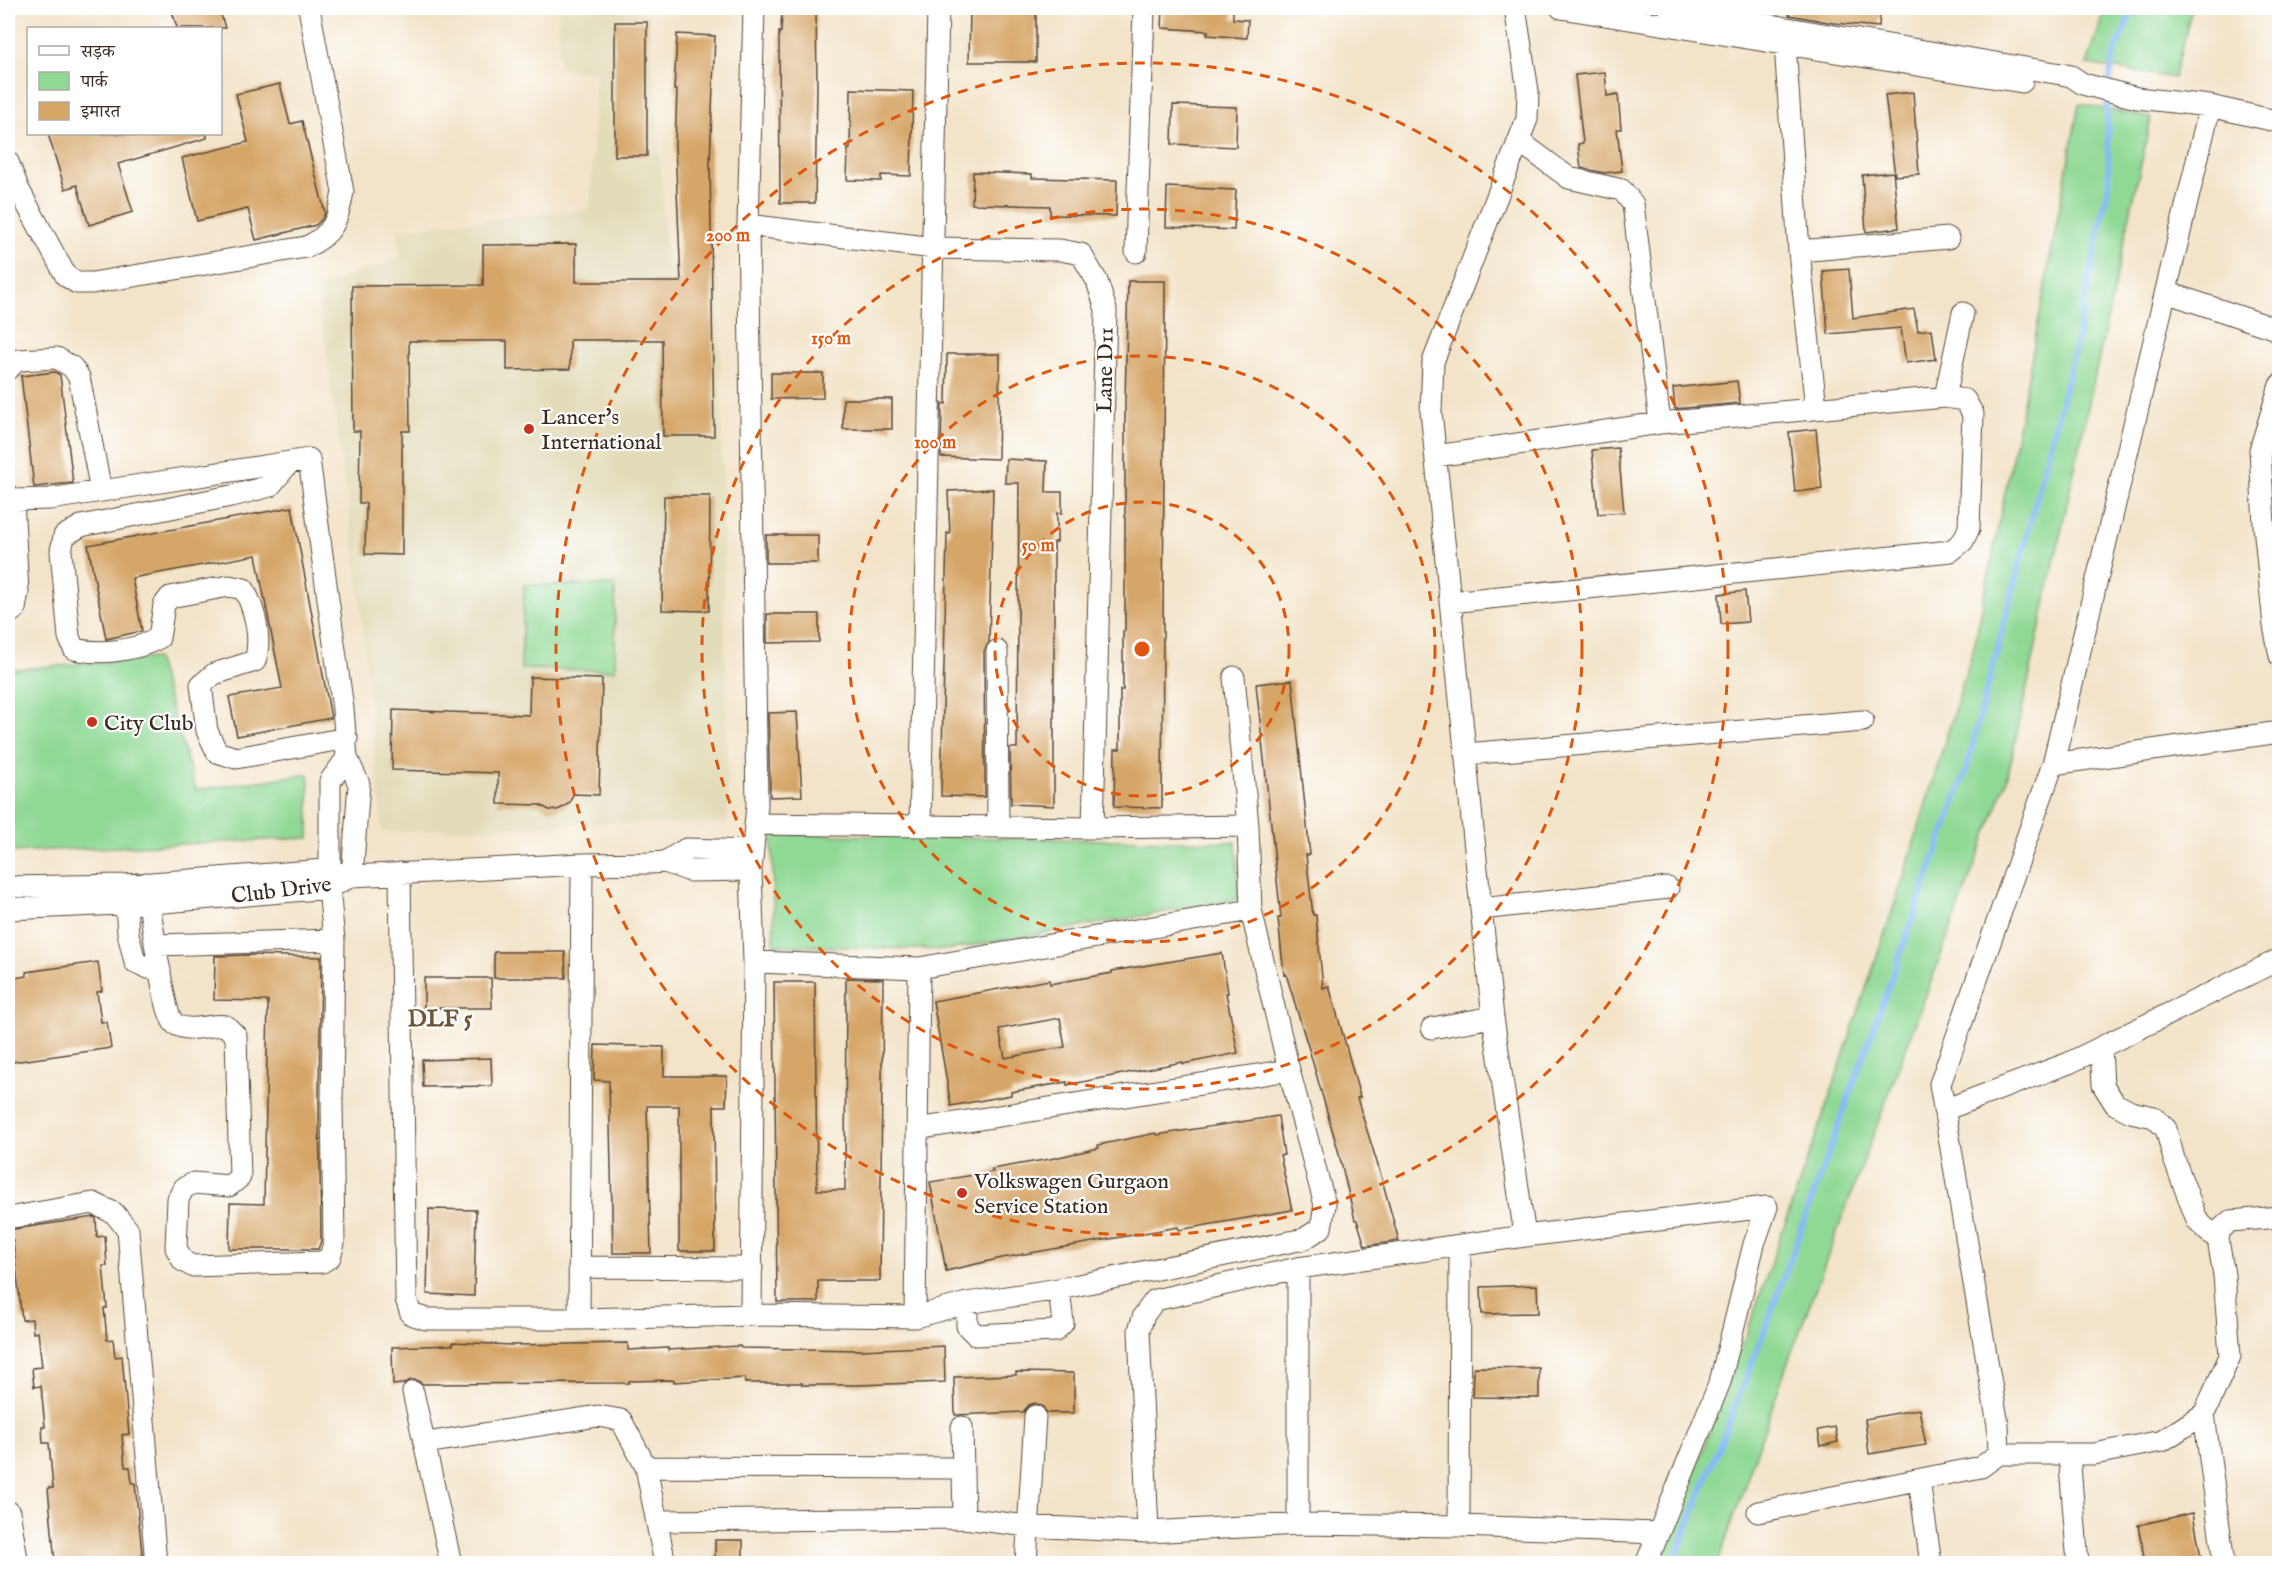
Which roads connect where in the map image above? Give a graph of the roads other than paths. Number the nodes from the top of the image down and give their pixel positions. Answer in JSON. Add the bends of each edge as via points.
{"nodes":[{"id":1,"x":309,"y":8,"type":"edge"},
{"id":2,"x":754,"y":8,"type":"edge"},
{"id":3,"x":938,"y":8,"type":"edge"},
{"id":4,"x":1144,"y":8,"type":"edge"},
{"id":5,"x":1515,"y":8,"type":"edge"},
{"id":6,"x":1561,"y":8,"type":"edge"},
{"id":7,"x":1668,"y":8,"type":"edge"},
{"id":8,"x":1625,"y":12,"type":"edge"},
{"id":9,"x":1784,"y":35,"type":"junction"},
{"id":10,"x":2210,"y":106,"type":"junction"},
{"id":11,"x":2280,"y":122,"type":"edge"},
{"id":12,"x":1519,"y":141,"type":"junction"},
{"id":13,"x":8,"y":162,"type":"edge"},
{"id":14,"x":748,"y":225,"type":"junction"},
{"id":15,"x":1948,"y":238,"type":"dead end"},
{"id":16,"x":934,"y":248,"type":"junction"},
{"id":17,"x":1799,"y":251,"type":"junction"},
{"id":18,"x":1136,"y":252,"type":"dead end"},
{"id":19,"x":2166,"y":292,"type":"junction"},
{"id":20,"x":1963,"y":313,"type":"dead end"},
{"id":21,"x":2280,"y":334,"type":"edge"},
{"id":22,"x":8,"y":369,"type":"edge"},
{"id":23,"x":2280,"y":385,"type":"edge"},
{"id":24,"x":1945,"y":397,"type":"junction"},
{"id":25,"x":1816,"y":408,"type":"junction"},
{"id":26,"x":1660,"y":423,"type":"junction"},
{"id":27,"x":1436,"y":456,"type":"junction"},
{"id":28,"x":290,"y":462,"type":"junction"},
{"id":29,"x":100,"y":491,"type":"junction"},
{"id":30,"x":10,"y":497,"type":"edge"},
{"id":31,"x":1450,"y":602,"type":"junction"},
{"id":32,"x":8,"y":614,"type":"edge"},
{"id":33,"x":997,"y":651,"type":"dead end"},
{"id":34,"x":2280,"y":656,"type":"edge"},
{"id":35,"x":1234,"y":677,"type":"dead end"},
{"id":36,"x":1863,"y":721,"type":"dead end"},
{"id":37,"x":2280,"y":732,"type":"edge"},
{"id":38,"x":347,"y":748,"type":"junction"},
{"id":39,"x":1465,"y":754,"type":"junction"},
{"id":40,"x":2053,"y":764,"type":"junction"},
{"id":41,"x":756,"y":824,"type":"junction"},
{"id":42,"x":920,"y":826,"type":"junction"},
{"id":43,"x":1248,"y":826,"type":"junction"},
{"id":44,"x":998,"y":827,"type":"junction"},
{"id":45,"x":1094,"y":828,"type":"junction"},
{"id":46,"x":751,"y":860,"type":"junction"},
{"id":47,"x":582,"y":864,"type":"junction"},
{"id":48,"x":400,"y":873,"type":"junction"},
{"id":49,"x":352,"y":876,"type":"junction"},
{"id":50,"x":329,"y":880,"type":"junction"},
{"id":51,"x":8,"y":887,"type":"edge"},
{"id":52,"x":1668,"y":888,"type":"dead end"},
{"id":53,"x":137,"y":893,"type":"junction"},
{"id":54,"x":8,"y":909,"type":"edge"},
{"id":55,"x":1481,"y":909,"type":"junction"},
{"id":56,"x":1251,"y":910,"type":"junction"},
{"id":57,"x":334,"y":940,"type":"junction"},
{"id":58,"x":156,"y":945,"type":"junction"},
{"id":59,"x":2280,"y":959,"type":"edge"},
{"id":60,"x":754,"y":962,"type":"junction"},
{"id":61,"x":920,"y":968,"type":"junction"},
{"id":62,"x":160,"y":970,"type":"junction"},
{"id":63,"x":1493,"y":1017,"type":"junction"},
{"id":64,"x":1432,"y":1028,"type":"dead end"},
{"id":65,"x":2101,"y":1048,"type":"junction"},
{"id":66,"x":1289,"y":1070,"type":"junction"},
{"id":67,"x":1944,"y":1110,"type":"junction"},
{"id":68,"x":917,"y":1129,"type":"junction"},
{"id":69,"x":8,"y":1218,"type":"edge"},
{"id":70,"x":2280,"y":1218,"type":"edge"},
{"id":71,"x":1525,"y":1236,"type":"junction"},
{"id":72,"x":2217,"y":1240,"type":"junction"},
{"id":73,"x":1460,"y":1246,"type":"junction"},
{"id":74,"x":579,"y":1267,"type":"junction"},
{"id":75,"x":752,"y":1268,"type":"junction"},
{"id":76,"x":1298,"y":1268,"type":"junction"},
{"id":77,"x":1059,"y":1289,"type":"junction"},
{"id":78,"x":967,"y":1303,"type":"junction"},
{"id":79,"x":751,"y":1315,"type":"junction"},
{"id":80,"x":915,"y":1317,"type":"junction"},
{"id":81,"x":579,"y":1319,"type":"junction"},
{"id":82,"x":413,"y":1392,"type":"dead end"},
{"id":83,"x":2204,"y":1414,"type":"junction"},
{"id":84,"x":1035,"y":1416,"type":"dead end"},
{"id":85,"x":962,"y":1427,"type":"dead end"},
{"id":86,"x":426,"y":1443,"type":"junction"},
{"id":87,"x":1999,"y":1454,"type":"junction"},
{"id":88,"x":2069,"y":1454,"type":"junction"},
{"id":89,"x":646,"y":1467,"type":"junction"},
{"id":90,"x":962,"y":1468,"type":"junction"},
{"id":91,"x":1919,"y":1479,"type":"junction"},
{"id":92,"x":8,"y":1510,"type":"edge"},
{"id":93,"x":1758,"y":1512,"type":"dead end"},
{"id":94,"x":964,"y":1518,"type":"junction"},
{"id":95,"x":657,"y":1521,"type":"junction"},
{"id":96,"x":1298,"y":1524,"type":"junction"},
{"id":97,"x":1027,"y":1526,"type":"junction"},
{"id":98,"x":1460,"y":1526,"type":"junction"},
{"id":99,"x":1148,"y":1532,"type":"junction"},
{"id":100,"x":1658,"y":1533,"type":"junction"},
{"id":101,"x":18,"y":1563,"type":"edge"},
{"id":102,"x":156,"y":1563,"type":"edge"},
{"id":103,"x":451,"y":1563,"type":"edge"},
{"id":104,"x":665,"y":1563,"type":"edge"},
{"id":105,"x":1026,"y":1563,"type":"edge"},
{"id":106,"x":1646,"y":1563,"type":"edge"},
{"id":107,"x":1931,"y":1563,"type":"edge"},
{"id":108,"x":2078,"y":1563,"type":"edge"},
{"id":109,"x":2224,"y":1563,"type":"edge"}],
"edges":[{"from":1,"to":13,"type":"street","via":[[343,192],[339,213],[323,240],[306,248],[77,283],[66,276]]},
{"from":2,"to":14,"type":"street"},
{"from":3,"to":16,"type":"street"},
{"from":4,"to":18,"type":"street"},
{"from":5,"to":12,"type":"street","via":[[1528,91],[1527,119]]},
{"from":6,"to":8,"type":"street"},
{"from":7,"to":9,"type":"street"},
{"from":8,"to":9,"type":"street"},
{"from":9,"to":10,"type":"street","via":[[2069,90],[2083,84],[2137,98]]},
{"from":9,"to":17,"type":"street"},
{"from":10,"to":11,"type":"street"},
{"from":10,"to":19,"type":"street"},
{"from":12,"to":26,"type":"street","via":[[1569,178],[1622,190],[1633,204]]},
{"from":12,"to":27,"type":"street","via":[[1433,362],[1431,411]]},
{"from":14,"to":16,"type":"street","name":"Lane D11"},
{"from":14,"to":41,"type":"street"},
{"from":15,"to":17,"type":"street"},
{"from":16,"to":42,"type":"street"},
{"from":16,"to":45,"type":"street","name":"Lane D11","via":[[1060,249],[1081,254],[1097,281],[1106,310]]},
{"from":17,"to":25,"type":"street"},
{"from":19,"to":21,"type":"street","via":[[2273,328]]},
{"from":19,"to":40,"type":"street"},
{"from":20,"to":24,"type":"street"},
{"from":22,"to":29,"type":"street","via":[[18,360],[57,358],[79,377]]},
{"from":23,"to":34,"type":"street","via":[[2260,450],[2265,537]]},
{"from":24,"to":25,"type":"street"},
{"from":24,"to":31,"type":"street","via":[[1965,400],[1973,414],[1970,528],[1963,541],[1951,550]]},
{"from":25,"to":26,"type":"street"},
{"from":26,"to":27,"type":"street"},
{"from":27,"to":31,"type":"street"},
{"from":28,"to":29,"type":"street"},
{"from":28,"to":38,"type":"street","via":[[309,459]]},
{"from":28,"to":38,"type":"street","via":[[270,486],[81,526],[64,536],[61,551],[69,637],[74,649],[89,652],[144,646],[159,638],[164,605],[170,597],[229,586],[244,589],[253,606],[259,649],[255,661],[214,674],[201,685],[207,732],[217,752],[236,758]]},
{"from":29,"to":30,"type":"street","via":[[50,500]]},
{"from":30,"to":32,"type":"street","via":[[18,592],[15,609]]},
{"from":31,"to":39,"type":"street"},
{"from":33,"to":44,"type":"street"},
{"from":35,"to":43,"type":"street"},
{"from":36,"to":39,"type":"street"},
{"from":37,"to":40,"type":"street"},
{"from":38,"to":49,"type":"street","via":[[359,784]]},
{"from":38,"to":50,"type":"street","via":[[330,781]]},
{"from":39,"to":55,"type":"street"},
{"from":40,"to":67,"type":"street","via":[[1940,1084]]},
{"from":41,"to":42,"type":"street"},
{"from":41,"to":46,"type":"street"},
{"from":42,"to":44,"type":"street"},
{"from":43,"to":45,"type":"street"},
{"from":43,"to":56,"type":"street"},
{"from":44,"to":45,"type":"street"},
{"from":46,"to":47,"type":"street","name":"Club Drive","via":[[690,870],[665,862]]},
{"from":46,"to":60,"type":"street"},
{"from":47,"to":48,"type":"street","name":"Club Drive"},
{"from":47,"to":74,"type":"street"},
{"from":48,"to":49,"type":"street","name":"Club Drive"},
{"from":48,"to":81,"type":"street","via":[[406,1299],[411,1314],[426,1319]]},
{"from":49,"to":50,"type":"street","name":"Club Drive"},
{"from":50,"to":53,"type":"street","name":"Club Drive"},
{"from":50,"to":57,"type":"street"},
{"from":51,"to":53,"type":"street","name":"Club Drive"},
{"from":52,"to":55,"type":"street"},
{"from":53,"to":54,"type":"street","name":"Club Drive"},
{"from":53,"to":58,"type":"street"},
{"from":53,"to":62,"type":"street","via":[[130,950],[135,962]]},
{"from":55,"to":63,"type":"street"},
{"from":56,"to":61,"type":"street"},
{"from":56,"to":66,"type":"street"},
{"from":57,"to":58,"type":"street"},
{"from":57,"to":62,"type":"street","via":[[334,1243],[330,1257],[322,1262],[192,1266],[179,1255],[178,1199],[184,1188],[194,1183],[229,1186],[240,1177],[236,1036],[226,1026],[188,1028],[175,1024],[166,1005]]},
{"from":58,"to":62,"type":"street"},
{"from":59,"to":65,"type":"street"},
{"from":60,"to":61,"type":"street"},
{"from":60,"to":75,"type":"street"},
{"from":61,"to":68,"type":"street"},
{"from":63,"to":64,"type":"street"},
{"from":63,"to":71,"type":"street"},
{"from":65,"to":67,"type":"street","via":[[2069,1064]]},
{"from":65,"to":72,"type":"street","via":[[2103,1085],[2115,1104],[2154,1117],[2166,1129],[2197,1220]]},
{"from":66,"to":68,"type":"street"},
{"from":66,"to":77,"type":"street","via":[[1325,1205],[1321,1228],[1304,1239]]},
{"from":67,"to":87,"type":"street","via":[[1998,1425]]},
{"from":68,"to":80,"type":"street"},
{"from":69,"to":102,"type":"street","via":[[93,1203],[114,1213],[128,1230]]},
{"from":70,"to":72,"type":"street","via":[[2230,1221],[2220,1230]]},
{"from":71,"to":73,"type":"street"},
{"from":71,"to":100,"type":"street","via":[[1767,1207],[1720,1382]]},
{"from":72,"to":83,"type":"street","via":[[2224,1275],[2230,1356]]},
{"from":73,"to":76,"type":"street"},
{"from":73,"to":98,"type":"street"},
{"from":74,"to":75,"type":"street"},
{"from":74,"to":81,"type":"street"},
{"from":75,"to":79,"type":"street"},
{"from":76,"to":96,"type":"street"},
{"from":76,"to":99,"type":"street","via":[[1155,1300],[1144,1315],[1139,1330]]},
{"from":77,"to":78,"type":"street"},
{"from":77,"to":78,"type":"street","via":[[1063,1323],[1055,1331],[976,1335],[967,1326]]},
{"from":78,"to":80,"type":"street"},
{"from":79,"to":80,"type":"street"},
{"from":79,"to":81,"type":"street"},
{"from":82,"to":86,"type":"street"},
{"from":83,"to":88,"type":"street","via":[[2162,1441],[2094,1454]]},
{"from":83,"to":109,"type":"street"},
{"from":84,"to":97,"type":"street"},
{"from":85,"to":90,"type":"street"},
{"from":86,"to":89,"type":"street","via":[[598,1416],[621,1420]]},
{"from":86,"to":103,"type":"street"},
{"from":87,"to":88,"type":"street"},
{"from":87,"to":91,"type":"street","via":[[1981,1467]]},
{"from":88,"to":108,"type":"street"},
{"from":89,"to":90,"type":"street"},
{"from":89,"to":95,"type":"street"},
{"from":90,"to":94,"type":"street"},
{"from":91,"to":93,"type":"street"},
{"from":91,"to":107,"type":"street"},
{"from":92,"to":101,"type":"street"},
{"from":94,"to":95,"type":"street"},
{"from":94,"to":97,"type":"street"},
{"from":95,"to":104,"type":"street"},
{"from":96,"to":98,"type":"street"},
{"from":96,"to":99,"type":"street"},
{"from":97,"to":99,"type":"street"},
{"from":97,"to":105,"type":"street"},
{"from":98,"to":100,"type":"street"},
{"from":100,"to":106,"type":"street"}]}
